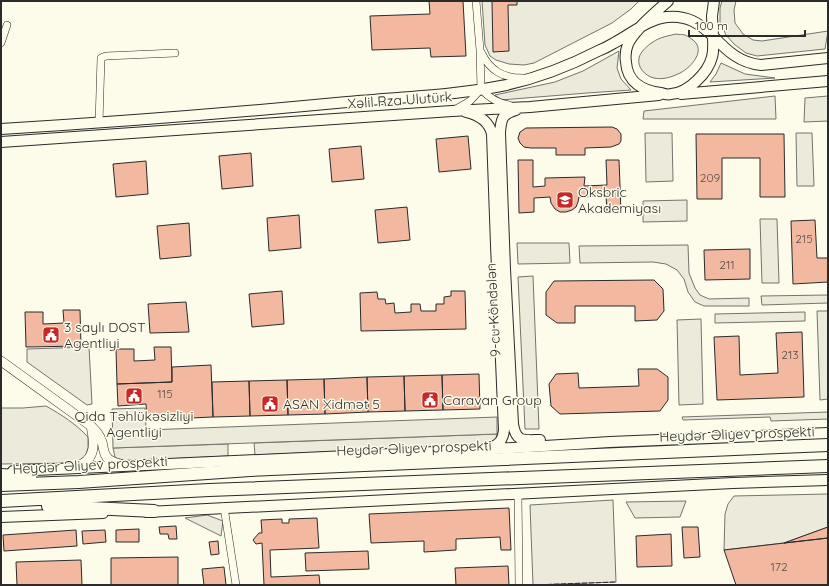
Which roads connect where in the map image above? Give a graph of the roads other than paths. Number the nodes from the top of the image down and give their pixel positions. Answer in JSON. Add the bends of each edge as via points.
{"nodes":[{"id":1,"x":476,"y":1,"type":"edge"},
{"id":2,"x":714,"y":1,"type":"edge"},
{"id":3,"x":665,"y":3,"type":"edge"},
{"id":4,"x":7,"y":25,"type":"dead end"},
{"id":5,"x":642,"y":26,"type":"junction"},
{"id":6,"x":713,"y":36,"type":"junction"},
{"id":7,"x":1,"y":43,"type":"edge"},
{"id":8,"x":480,"y":50,"type":"junction"},
{"id":9,"x":175,"y":53,"type":"dead end"},
{"id":10,"x":828,"y":58,"type":"edge"},
{"id":11,"x":491,"y":67,"type":"junction"},
{"id":12,"x":480,"y":72,"type":"junction"},
{"id":13,"x":532,"y":79,"type":"junction"},
{"id":14,"x":828,"y":81,"type":"edge"},
{"id":15,"x":481,"y":89,"type":"junction"},
{"id":16,"x":671,"y":94,"type":"junction"},
{"id":17,"x":530,"y":107,"type":"junction"},
{"id":18,"x":452,"y":111,"type":"junction"},
{"id":19,"x":130,"y":121,"type":"junction"},
{"id":20,"x":99,"y":123,"type":"junction"},
{"id":21,"x":1,"y":124,"type":"edge"},
{"id":22,"x":1,"y":129,"type":"edge"},
{"id":23,"x":131,"y":133,"type":"junction"},
{"id":24,"x":1,"y":142,"type":"edge"},
{"id":25,"x":1,"y":361,"type":"edge"},
{"id":26,"x":91,"y":426,"type":"junction"},
{"id":27,"x":828,"y":433,"type":"edge"},
{"id":28,"x":610,"y":442,"type":"junction"},
{"id":29,"x":828,"y":445,"type":"edge"},
{"id":30,"x":479,"y":450,"type":"junction"},
{"id":31,"x":134,"y":466,"type":"junction"},
{"id":32,"x":828,"y":466,"type":"edge"},
{"id":33,"x":67,"y":469,"type":"junction"},
{"id":34,"x":1,"y":473,"type":"edge"},
{"id":35,"x":828,"y":480,"type":"edge"},
{"id":36,"x":79,"y":482,"type":"junction"},
{"id":37,"x":1,"y":485,"type":"edge"},
{"id":38,"x":518,"y":494,"type":"junction"},
{"id":39,"x":1,"y":502,"type":"edge"},
{"id":40,"x":224,"y":508,"type":"junction"},
{"id":41,"x":154,"y":512,"type":"junction"},
{"id":42,"x":1,"y":517,"type":"edge"},
{"id":43,"x":236,"y":585,"type":"edge"},
{"id":44,"x":519,"y":585,"type":"edge"}],
"edges":[{"from":1,"to":8,"type":"street"},
{"from":2,"to":6,"type":"main road"},
{"from":3,"to":5,"type":"main road"},
{"from":4,"to":7,"type":"street"},
{"from":5,"to":6,"type":"main road","via":[[666,17],[686,18],[702,26]]},
{"from":5,"to":13,"type":"main road","via":[[596,52]]},
{"from":5,"to":16,"type":"main road","via":[[633,35],[626,52],[630,78],[643,88]]},
{"from":6,"to":10,"type":"main road","via":[[732,55],[754,64]]},
{"from":6,"to":16,"type":"main road","via":[[712,59],[702,76],[694,84]]},
{"from":8,"to":11,"type":"street"},
{"from":8,"to":12,"type":"street"},
{"from":9,"to":20,"type":"street","via":[[101,58]]},
{"from":11,"to":12,"type":"street","via":[[484,65]]},
{"from":11,"to":13,"type":"street","via":[[504,75]]},
{"from":12,"to":15,"type":"street"},
{"from":13,"to":15,"type":"main road"},
{"from":14,"to":16,"type":"main road"},
{"from":15,"to":17,"type":"street","via":[[498,103]]},
{"from":15,"to":18,"type":"street","via":[[465,104]]},
{"from":15,"to":19,"type":"main road","name":"Xəlil Rza Ulutürk"},
{"from":16,"to":17,"type":"main road","name":"Xəlil Rza Ulutürk"},
{"from":17,"to":18,"type":"main road","name":"Xəlil Rza Ulutürk"},
{"from":17,"to":28,"type":"main road","name":"9-cu Köndələn","via":[[504,115],[500,124],[514,431],[524,440]]},
{"from":18,"to":23,"type":"main road","name":"Xəlil Rza Ulutürk"},
{"from":18,"to":30,"type":"main road","name":"9-cu Köndələn","via":[[478,116],[489,125],[492,134],[504,430],[501,442],[494,447]]},
{"from":19,"to":20,"type":"main road","name":"Xəlil Rza Ulutürk"},
{"from":19,"to":23,"type":"main road"},
{"from":20,"to":22,"type":"main road","name":"Xəlil Rza Ulutürk"},
{"from":21,"to":22,"type":"street"},
{"from":23,"to":24,"type":"main road","name":"Xəlil Rza Ulutürk"},
{"from":25,"to":26,"type":"street"},
{"from":26,"to":31,"type":"street","via":[[100,436],[109,460]]},
{"from":26,"to":33,"type":"street","via":[[94,444],[91,455],[86,463]]},
{"from":27,"to":28,"type":"main road"},
{"from":28,"to":30,"type":"main road"},
{"from":29,"to":36,"type":"highway","name":"Heydər Əliyev prospekti","via":[[250,470]]},
{"from":30,"to":31,"type":"main road"},
{"from":31,"to":33,"type":"main road"},
{"from":32,"to":39,"type":"highway","via":[[209,490]]},
{"from":33,"to":34,"type":"main road"},
{"from":34,"to":36,"type":"highway"},
{"from":35,"to":38,"type":"main road"},
{"from":36,"to":37,"type":"highway","name":"Heydər Əliyev prospekti"},
{"from":38,"to":40,"type":"main road"},
{"from":38,"to":44,"type":"street"},
{"from":39,"to":41,"type":"highway"},
{"from":40,"to":41,"type":"main road"},
{"from":40,"to":43,"type":"street"},
{"from":41,"to":42,"type":"main road"}]}
